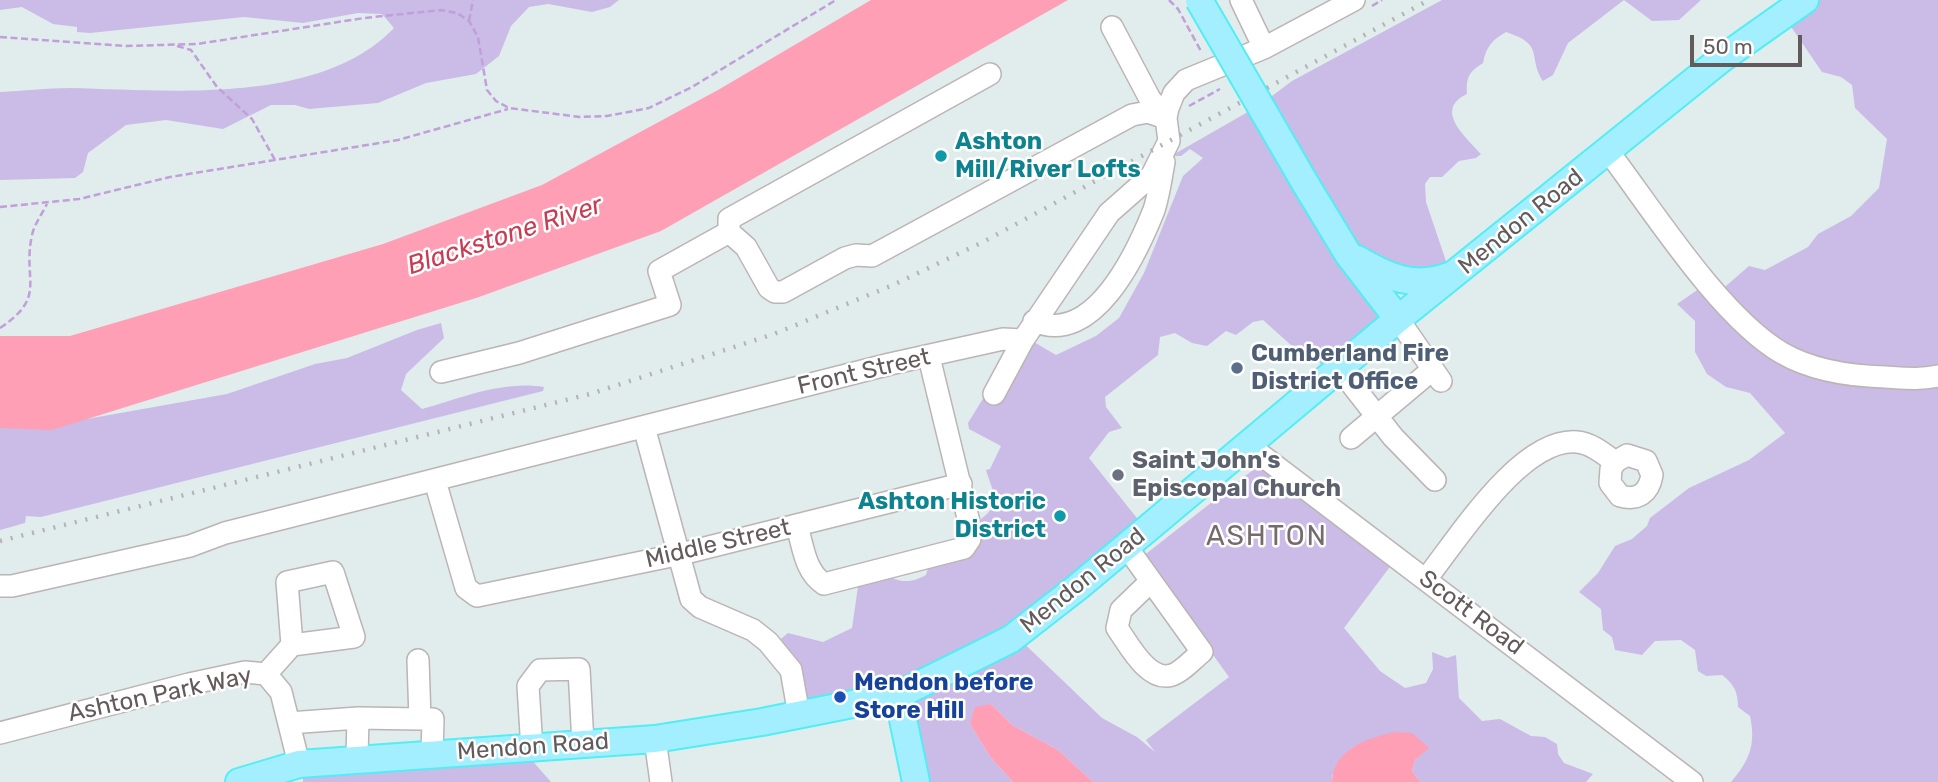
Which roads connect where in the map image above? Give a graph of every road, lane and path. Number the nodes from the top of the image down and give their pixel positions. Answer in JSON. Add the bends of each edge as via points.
{"nodes":[{"id":1,"x":473,"y":0,"type":"edge"},
{"id":2,"x":836,"y":0,"type":"edge"},
{"id":3,"x":1199,"y":0,"type":"edge"},
{"id":4,"x":1241,"y":0,"type":"edge"},
{"id":5,"x":1354,"y":0,"type":"edge"},
{"id":6,"x":1805,"y":0,"type":"edge"},
{"id":7,"x":469,"y":21,"type":"junction"},
{"id":8,"x":1112,"y":27,"type":"dead end"},
{"id":9,"x":0,"y":37,"type":"edge"},
{"id":10,"x":156,"y":45,"type":"junction"},
{"id":11,"x":1264,"y":48,"type":"junction"},
{"id":12,"x":990,"y":74,"type":"dead end"},
{"id":13,"x":1220,"y":89,"type":"dead end"},
{"id":14,"x":509,"y":108,"type":"junction"},
{"id":15,"x":1166,"y":118,"type":"junction"},
{"id":16,"x":1169,"y":141,"type":"junction"},
{"id":17,"x":1608,"y":151,"type":"junction"},
{"id":18,"x":275,"y":160,"type":"junction"},
{"id":19,"x":47,"y":203,"type":"junction"},
{"id":20,"x":0,"y":207,"type":"edge"},
{"id":21,"x":729,"y":232,"type":"junction"},
{"id":22,"x":1349,"y":254,"type":"junction"},
{"id":23,"x":1463,"y":269,"type":"junction"},
{"id":24,"x":1398,"y":319,"type":"junction"},
{"id":25,"x":1034,"y":321,"type":"junction"},
{"id":26,"x":0,"y":328,"type":"edge"},
{"id":27,"x":1023,"y":340,"type":"junction"},
{"id":28,"x":929,"y":357,"type":"junction"},
{"id":29,"x":1339,"y":368,"type":"junction"},
{"id":30,"x":441,"y":373,"type":"dead end"},
{"id":31,"x":1938,"y":376,"type":"edge"},
{"id":32,"x":994,"y":394,"type":"dead end"},
{"id":33,"x":1376,"y":416,"type":"junction"},
{"id":34,"x":644,"y":427,"type":"junction"},
{"id":35,"x":1352,"y":438,"type":"dead end"},
{"id":36,"x":1248,"y":445,"type":"junction"},
{"id":37,"x":1615,"y":462,"type":"dead end"},
{"id":38,"x":1435,"y":480,"type":"dead end"},
{"id":39,"x":435,"y":481,"type":"junction"},
{"id":40,"x":961,"y":484,"type":"junction"},
{"id":41,"x":797,"y":526,"type":"junction"},
{"id":42,"x":1126,"y":547,"type":"junction"},
{"id":43,"x":681,"y":554,"type":"junction"},
{"id":44,"x":1426,"y":579,"type":"junction"},
{"id":45,"x":1151,"y":581,"type":"dead end"},
{"id":46,"x":0,"y":586,"type":"edge"},
{"id":47,"x":292,"y":645,"type":"dead end"},
{"id":48,"x":418,"y":660,"type":"dead end"},
{"id":49,"x":266,"y":674,"type":"junction"},
{"id":50,"x":898,"y":695,"type":"junction"},
{"id":51,"x":799,"y":715,"type":"junction"},
{"id":52,"x":358,"y":718,"type":"junction"},
{"id":53,"x":420,"y":719,"type":"junction"},
{"id":54,"x":289,"y":723,"type":"junction"},
{"id":55,"x":0,"y":733,"type":"edge"},
{"id":56,"x":655,"y":739,"type":"junction"},
{"id":57,"x":583,"y":744,"type":"junction"},
{"id":58,"x":532,"y":748,"type":"junction"},
{"id":59,"x":432,"y":754,"type":"junction"},
{"id":60,"x":358,"y":757,"type":"junction"},
{"id":61,"x":299,"y":764,"type":"junction"},
{"id":62,"x":239,"y":782,"type":"edge"},
{"id":63,"x":661,"y":782,"type":"edge"},
{"id":64,"x":916,"y":782,"type":"edge"},
{"id":65,"x":1692,"y":782,"type":"edge"}],
"edges":[{"from":1,"to":7,"type":"path"},
{"from":2,"to":14,"type":"path","via":[[649,108],[580,117]]},
{"from":3,"to":22,"type":"main road","bridge":true},
{"from":4,"to":11,"type":"street"},
{"from":5,"to":11,"type":"street"},
{"from":6,"to":17,"type":"main road","name":"Mendon Road","via":[[1737,47]]},
{"from":7,"to":10,"type":"path","via":[[442,10],[197,44]]},
{"from":7,"to":14,"type":"path","via":[[478,37],[487,90]]},
{"from":8,"to":15,"type":"street","via":[[1150,99]]},
{"from":9,"to":10,"type":"path"},
{"from":10,"to":18,"type":"path","via":[[191,50],[217,87],[253,119]]},
{"from":11,"to":15,"type":"street","via":[[1186,80],[1174,93]]},
{"from":12,"to":21,"type":"street","via":[[729,219]]},
{"from":13,"to":15,"type":"path"},
{"from":14,"to":18,"type":"path","via":[[398,140]]},
{"from":15,"to":16,"type":"street"},
{"from":15,"to":21,"type":"street","via":[[1132,115],[872,257],[845,258],[783,292],[769,288],[747,247]]},
{"from":16,"to":25,"type":"street","via":[[1152,175],[1108,213]]},
{"from":16,"to":25,"type":"street","via":[[1155,207],[1137,249],[1106,297],[1068,326],[1049,327]]},
{"from":17,"to":23,"type":"main road","name":"Mendon Road"},
{"from":17,"to":31,"type":"street","via":[[1710,286],[1745,324],[1781,352],[1838,374],[1902,379]]},
{"from":18,"to":19,"type":"path"},
{"from":19,"to":20,"type":"path"},
{"from":19,"to":26,"type":"path","via":[[32,234],[29,297],[22,313]]},
{"from":21,"to":30,"type":"street","via":[[659,271],[670,305]]},
{"from":22,"to":23,"type":"main road","via":[[1413,283],[1436,281]]},
{"from":22,"to":24,"type":"main road"},
{"from":23,"to":24,"type":"main road","name":"Mendon Road"},
{"from":24,"to":29,"type":"main road","name":"Mendon Road"},
{"from":24,"to":33,"type":"street","via":[[1437,376]]},
{"from":25,"to":27,"type":"street"},
{"from":27,"to":28,"type":"street","name":"Front Street","via":[[1003,339]]},
{"from":27,"to":32,"type":"street"},
{"from":28,"to":34,"type":"street","name":"Front Street"},
{"from":28,"to":40,"type":"street"},
{"from":29,"to":33,"type":"street"},
{"from":29,"to":36,"type":"main road","name":"Mendon Road"},
{"from":33,"to":35,"type":"street"},
{"from":33,"to":38,"type":"street"},
{"from":34,"to":39,"type":"street","name":"Front Street"},
{"from":34,"to":43,"type":"street"},
{"from":36,"to":42,"type":"main road","name":"Mendon Road"},
{"from":36,"to":44,"type":"street","name":"Scott Road"},
{"from":37,"to":44,"type":"street","via":[[1578,442],[1553,445],[1535,454]]},
{"from":39,"to":43,"type":"street","name":"Middle Street","via":[[462,578],[473,595]]},
{"from":39,"to":46,"type":"street","name":"Front Street","via":[[225,533],[190,546]]},
{"from":40,"to":41,"type":"street","name":"Middle Street"},
{"from":40,"to":41,"type":"street","via":[[970,530],[964,548],[824,584],[814,578]]},
{"from":41,"to":43,"type":"street","name":"Middle Street"},
{"from":42,"to":45,"type":"street"},
{"from":42,"to":50,"type":"main road","name":"Mendon Road","via":[[1011,639]]},
{"from":43,"to":51,"type":"street","via":[[691,599],[753,630],[791,670]]},
{"from":44,"to":65,"type":"street","name":"Scott Road"},
{"from":47,"to":49,"type":"street"},
{"from":48,"to":53,"type":"street"},
{"from":49,"to":54,"type":"street","name":"Ashton Park Way","via":[[281,692]]},
{"from":49,"to":55,"type":"street","name":"Ashton Park Way","via":[[245,672],[189,684]]},
{"from":50,"to":51,"type":"main road","name":"Mendon Road"},
{"from":50,"to":64,"type":"main road"},
{"from":51,"to":56,"type":"main road","name":"Mendon Road"},
{"from":52,"to":53,"type":"street"},
{"from":52,"to":54,"type":"street"},
{"from":52,"to":60,"type":"street"},
{"from":53,"to":59,"type":"street","via":[[433,719]]},
{"from":54,"to":61,"type":"street","name":"Ashton Park Way"},
{"from":56,"to":57,"type":"main road","name":"Mendon Road"},
{"from":56,"to":63,"type":"street"},
{"from":57,"to":58,"type":"main road","name":"Mendon Road"},
{"from":57,"to":58,"type":"street","via":[[579,669],[540,670],[528,686]]},
{"from":58,"to":59,"type":"main road","name":"Mendon Road"},
{"from":59,"to":60,"type":"main road","name":"Mendon Road"},
{"from":60,"to":61,"type":"main road","name":"Mendon Road"},
{"from":61,"to":62,"type":"main road","name":"Mendon Road"}]}
